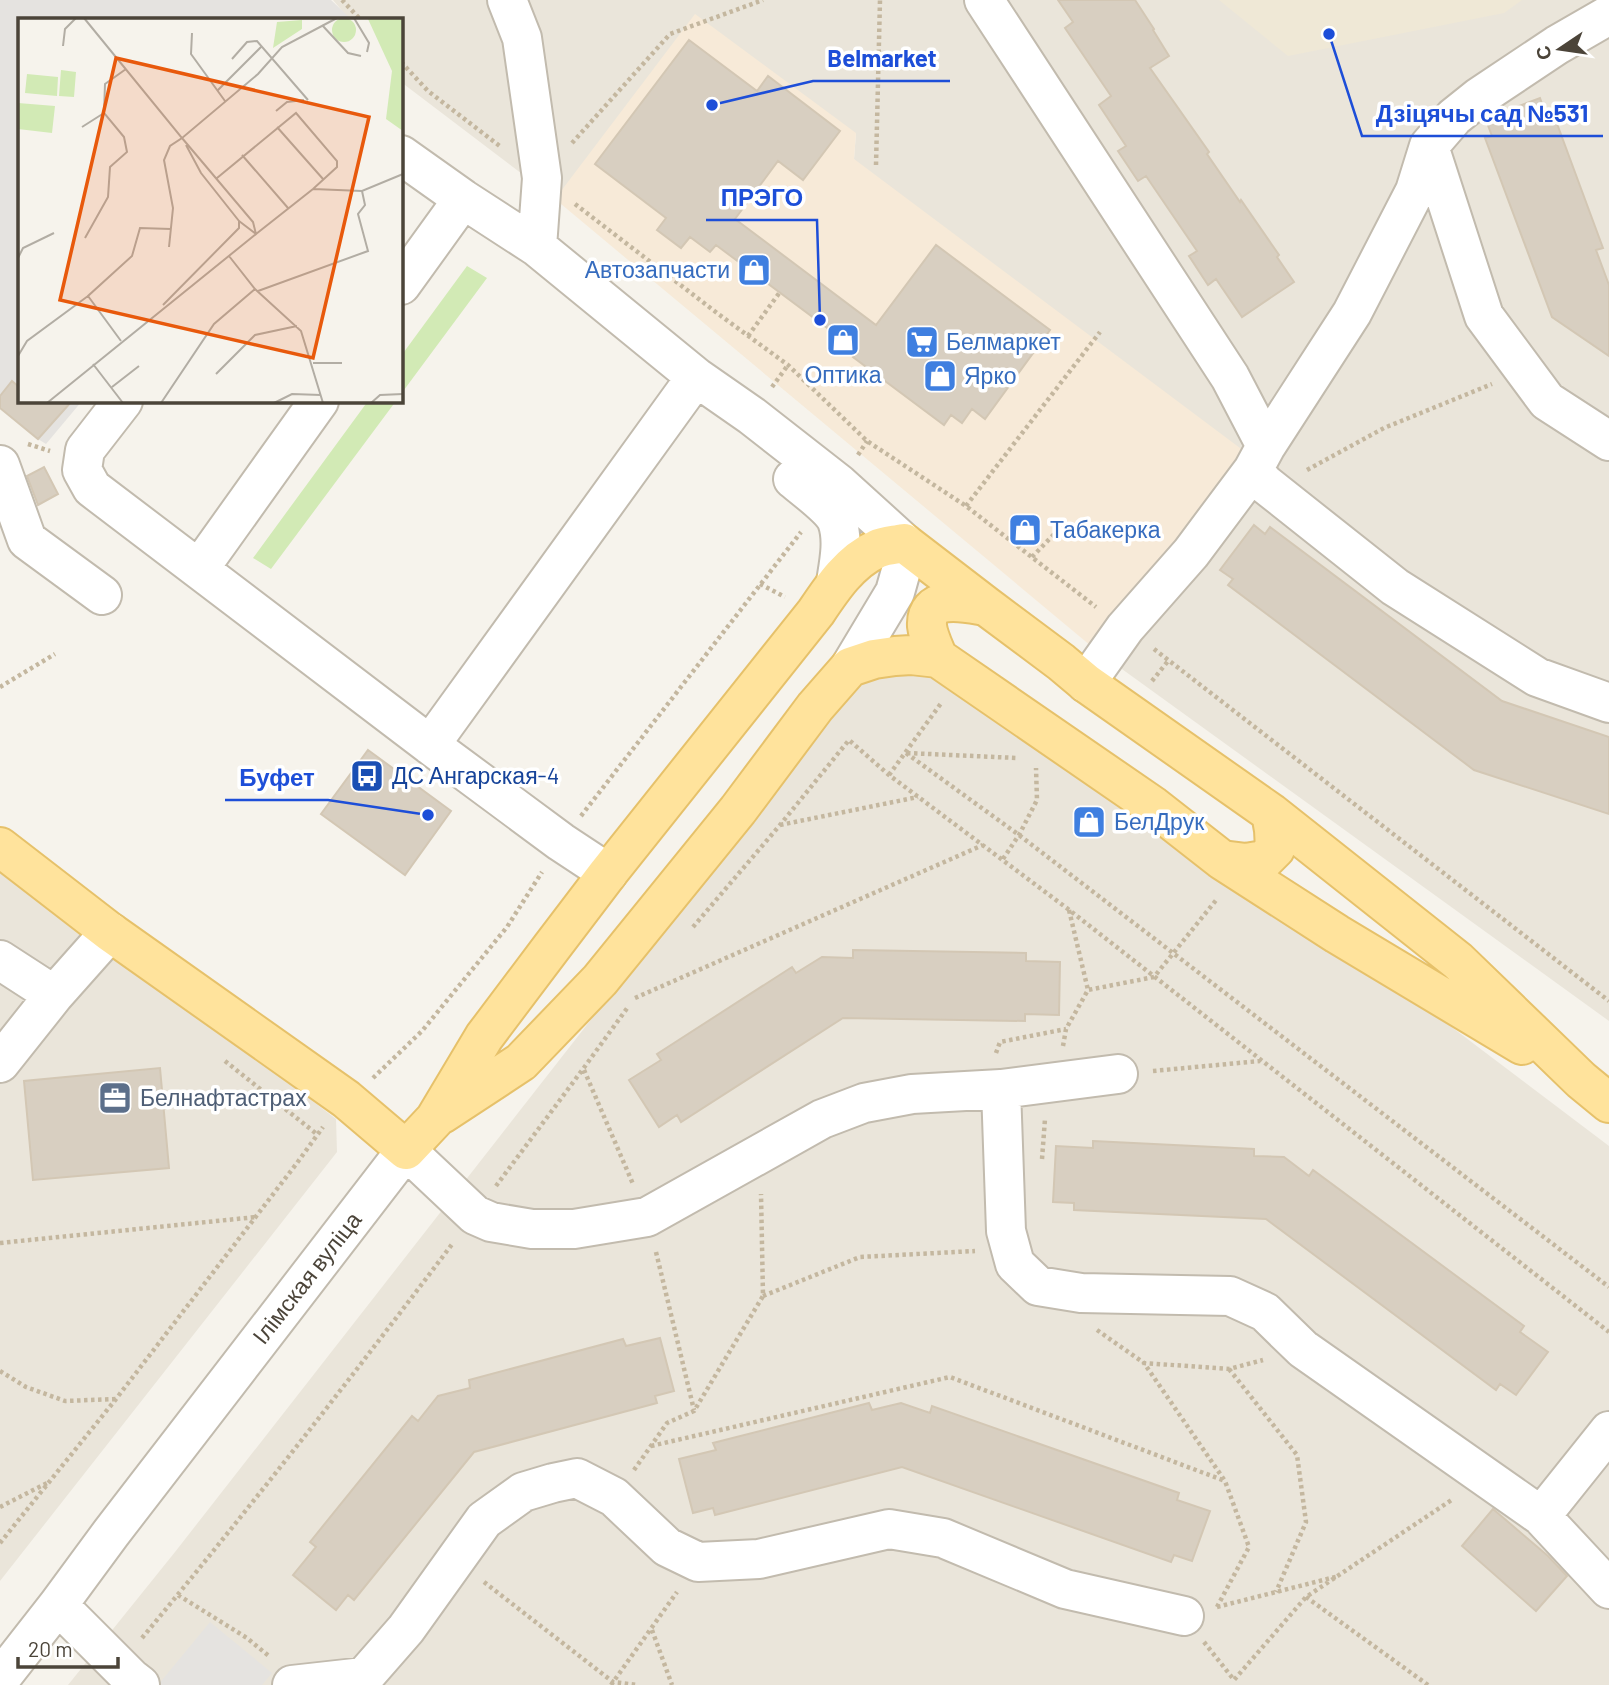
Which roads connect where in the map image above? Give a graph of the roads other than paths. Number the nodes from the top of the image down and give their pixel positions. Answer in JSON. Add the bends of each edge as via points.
{"nodes":[{"id":1,"x":507,"y":0,"type":"edge"},
{"id":2,"x":984,"y":0,"type":"edge"},
{"id":3,"x":1609,"y":15,"type":"edge"},
{"id":4,"x":1429,"y":146,"type":"junction"},
{"id":5,"x":402,"y":156,"type":"edge"},
{"id":6,"x":463,"y":199,"type":"junction"},
{"id":7,"x":537,"y":247,"type":"junction"},
{"id":8,"x":402,"y":284,"type":"edge"},
{"id":9,"x":696,"y":377,"type":"junction"},
{"id":10,"x":122,"y":402,"type":"edge"},
{"id":11,"x":318,"y":402,"type":"edge"},
{"id":12,"x":1609,"y":440,"type":"edge"},
{"id":13,"x":0,"y":465,"type":"edge"},
{"id":14,"x":1264,"y":469,"type":"junction"},
{"id":15,"x":831,"y":495,"type":"junction"},
{"id":16,"x":904,"y":543,"type":"junction"},
{"id":17,"x":199,"y":569,"type":"junction"},
{"id":18,"x":836,"y":582,"type":"junction"},
{"id":19,"x":102,"y":595,"type":"dead end"},
{"id":20,"x":986,"y":606,"type":"junction"},
{"id":21,"x":939,"y":658,"type":"junction"},
{"id":22,"x":850,"y":667,"type":"junction"},
{"id":23,"x":1086,"y":683,"type":"junction"},
{"id":24,"x":1609,"y":703,"type":"edge"},
{"id":25,"x":430,"y":746,"type":"junction"},
{"id":26,"x":1270,"y":813,"type":"junction"},
{"id":27,"x":0,"y":847,"type":"edge"},
{"id":28,"x":608,"y":873,"type":"junction"},
{"id":29,"x":1221,"y":877,"type":"junction"},
{"id":30,"x":657,"y":909,"type":"junction"},
{"id":31,"x":110,"y":932,"type":"junction"},
{"id":32,"x":0,"y":960,"type":"edge"},
{"id":33,"x":54,"y":995,"type":"junction"},
{"id":34,"x":0,"y":1063,"type":"edge"},
{"id":35,"x":1118,"y":1074,"type":"road end"},
{"id":36,"x":1001,"y":1089,"type":"junction"},
{"id":37,"x":1595,"y":1091,"type":"edge"},
{"id":38,"x":435,"y":1119,"type":"junction"},
{"id":39,"x":406,"y":1150,"type":"junction"},
{"id":40,"x":1609,"y":1431,"type":"edge"},
{"id":41,"x":1541,"y":1516,"type":"junction"},
{"id":42,"x":1609,"y":1590,"type":"edge"},
{"id":43,"x":58,"y":1605,"type":"junction"},
{"id":44,"x":1200,"y":1612,"type":"road end"},
{"id":45,"x":129,"y":1676,"type":"edge"},
{"id":46,"x":0,"y":1679,"type":"edge"},
{"id":47,"x":368,"y":1681,"type":"edge"},
{"id":48,"x":295,"y":1684,"type":"edge"}],
"edges":[{"from":1,"to":7,"type":"street","via":[[522,38],[542,178]]},
{"from":2,"to":14,"type":"street","via":[[1230,377]]},
{"from":3,"to":4,"type":"street","via":[[1479,97]]},
{"from":4,"to":12,"type":"street","via":[[1483,316],[1547,401]]},
{"from":4,"to":14,"type":"street","via":[[1396,231]]},
{"from":5,"to":6,"type":"street"},
{"from":6,"to":7,"type":"street"},
{"from":6,"to":8,"type":"street"},
{"from":7,"to":9,"type":"street"},
{"from":9,"to":15,"type":"street","via":[[730,402],[768,457]]},
{"from":9,"to":25,"type":"street"},
{"from":10,"to":17,"type":"street","via":[[85,450],[82,470],[92,488]]},
{"from":11,"to":17,"type":"street"},
{"from":13,"to":19,"type":"street","via":[[27,540]]},
{"from":14,"to":23,"type":"street","via":[[1125,628]]},
{"from":14,"to":24,"type":"street","via":[[1406,594],[1537,677]]},
{"from":15,"to":16,"type":"street"},
{"from":15,"to":18,"type":"street","via":[[840,560]]},
{"from":16,"to":18,"type":"main road","name":"Ілімская вуліца","via":[[878,548]]},
{"from":16,"to":20,"type":"main road"},
{"from":16,"to":22,"type":"street","via":[[895,592]]},
{"from":17,"to":25,"type":"street"},
{"from":18,"to":28,"type":"main road","name":"Ілімская вуліца"},
{"from":20,"to":21,"type":"main road","via":[[956,601],[935,606],[927,627]]},
{"from":20,"to":23,"type":"main road"},
{"from":21,"to":22,"type":"main road","via":[[895,656]]},
{"from":21,"to":29,"type":"main road","via":[[1153,806]]},
{"from":22,"to":30,"type":"main road"},
{"from":23,"to":26,"type":"main road"},
{"from":25,"to":28,"type":"street"},
{"from":26,"to":29,"type":"main road","via":[[1275,849],[1264,860],[1246,863]]},
{"from":26,"to":37,"type":"main road","via":[[1458,961]]},
{"from":27,"to":31,"type":"main road"},
{"from":28,"to":30,"type":"main road"},
{"from":28,"to":38,"type":"main road","name":"Ілімская вуліца","via":[[485,1037]]},
{"from":29,"to":37,"type":"main road","via":[[1337,934]]},
{"from":30,"to":38,"type":"main road","via":[[600,980],[521,1062]]},
{"from":31,"to":33,"type":"street"},
{"from":31,"to":39,"type":"main road","via":[[346,1099]]},
{"from":32,"to":33,"type":"street"},
{"from":33,"to":34,"type":"street"},
{"from":35,"to":36,"type":"street"},
{"from":36,"to":39,"type":"street","via":[[912,1094],[864,1103],[822,1119],[648,1217],[574,1229],[532,1229],[475,1215]]},
{"from":36,"to":41,"type":"street","via":[[1006,1231],[1015,1264],[1038,1286],[1081,1293],[1230,1296],[1265,1312],[1303,1349]]},
{"from":38,"to":39,"type":"main road","name":"Ілімская вуліца"},
{"from":39,"to":43,"type":"street","name":"Ілімская вуліца"},
{"from":40,"to":41,"type":"street"},
{"from":41,"to":42,"type":"street"},
{"from":43,"to":45,"type":"street"},
{"from":43,"to":46,"type":"street","name":"Ілімская вуліца"},
{"from":44,"to":47,"type":"street","via":[[1065,1589],[943,1538],[889,1530],[759,1559],[698,1562],[667,1547],[614,1497],[577,1478],[523,1492],[484,1520]]},
{"from":47,"to":48,"type":"street"}]}
